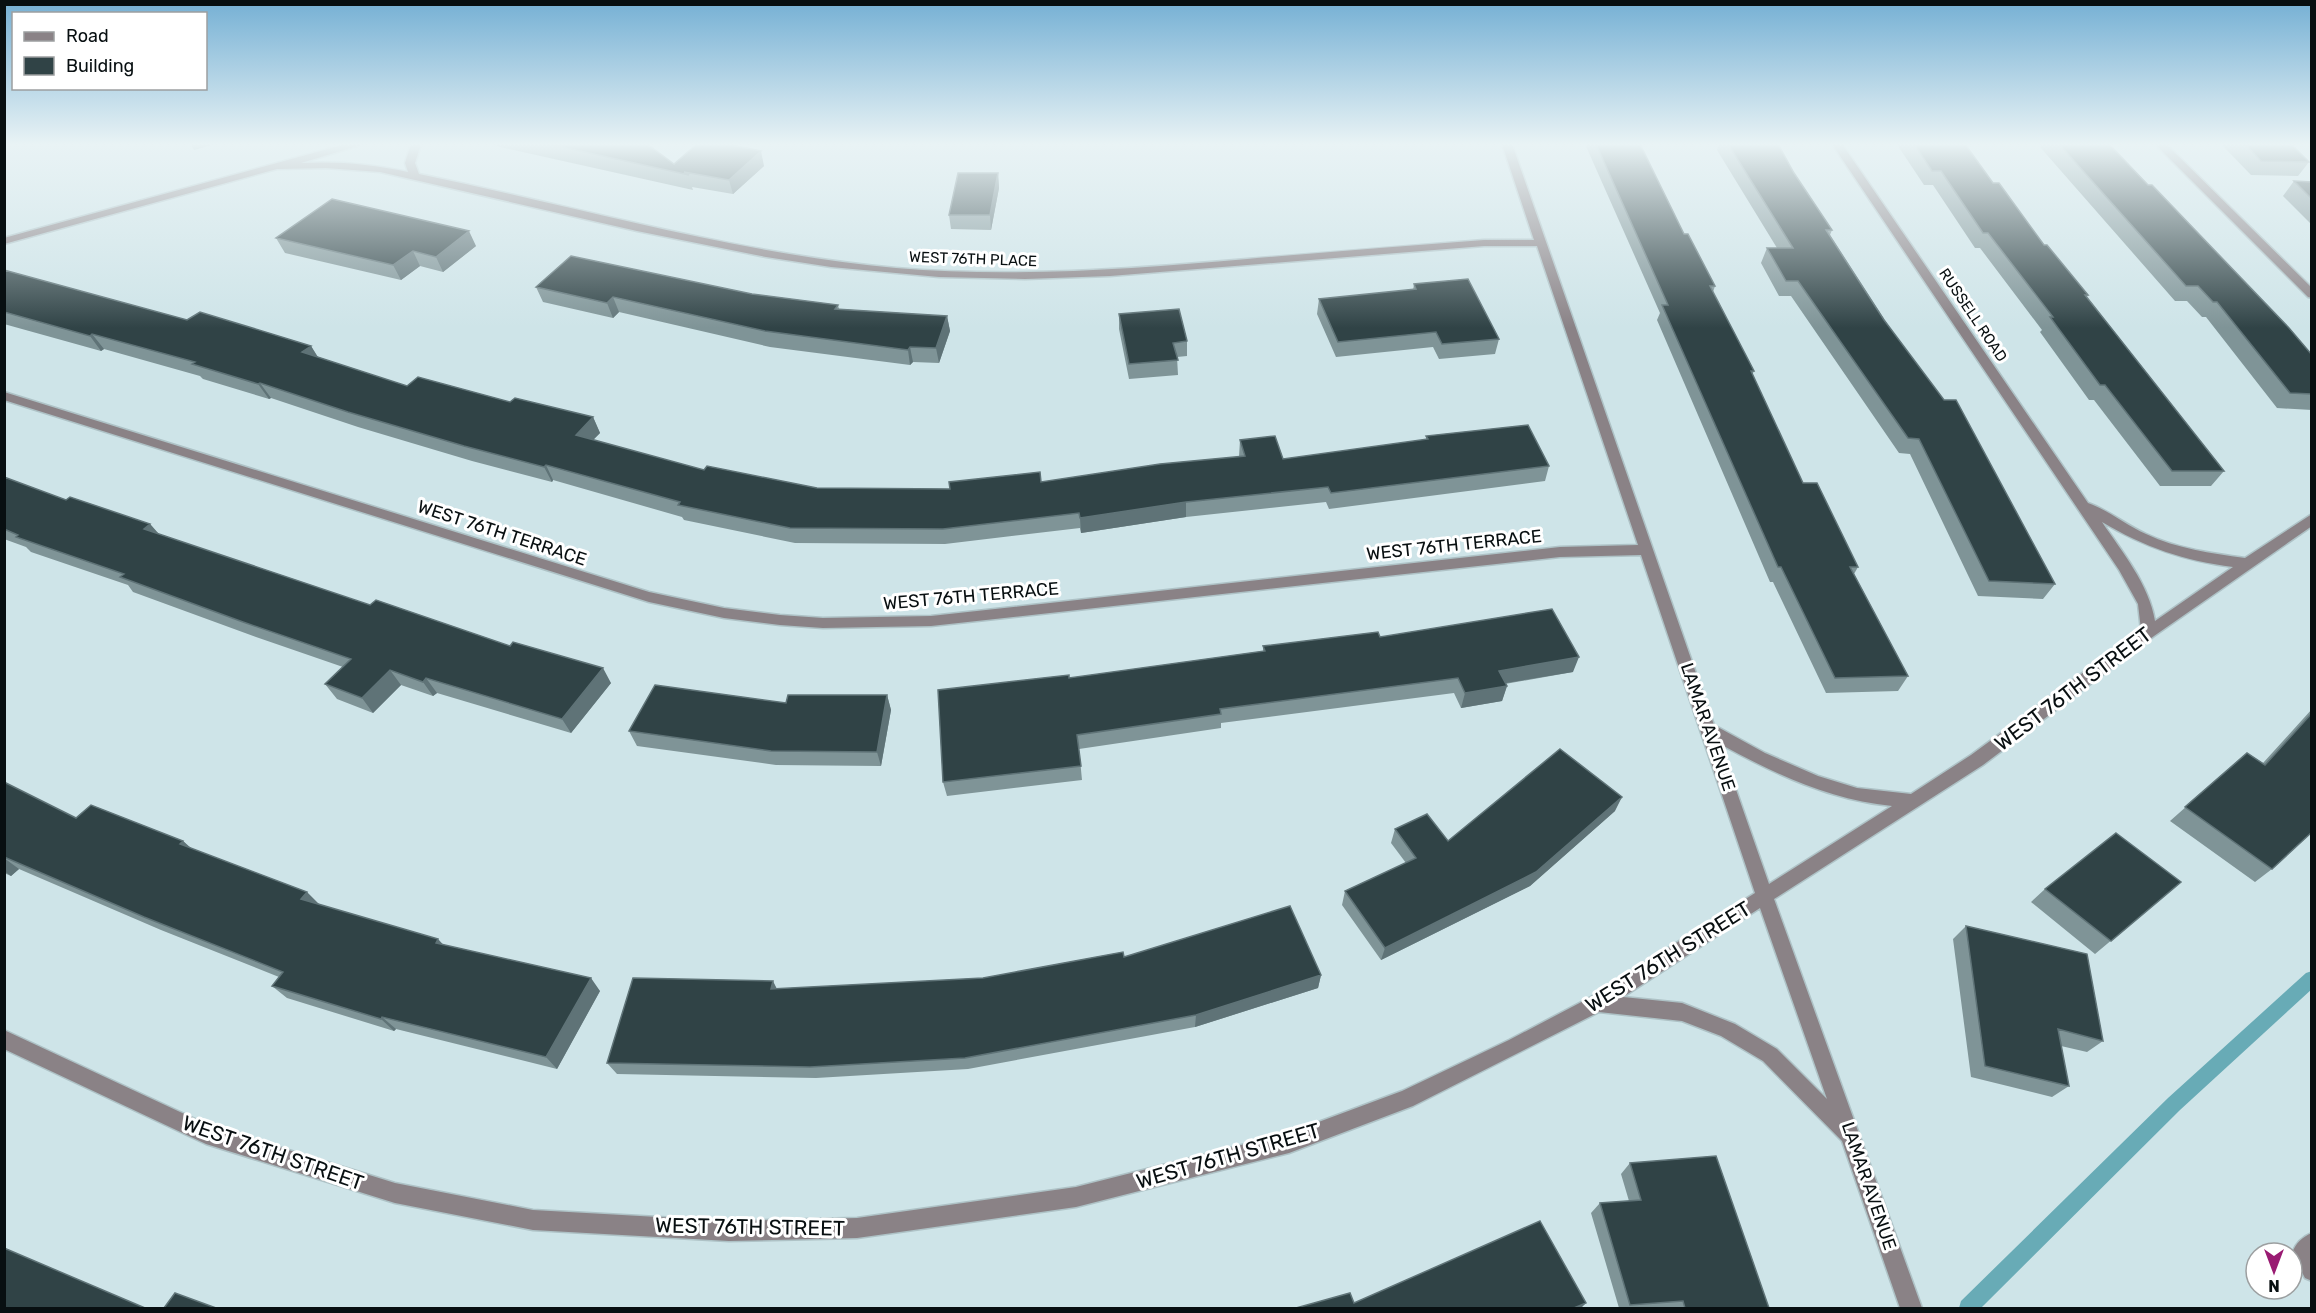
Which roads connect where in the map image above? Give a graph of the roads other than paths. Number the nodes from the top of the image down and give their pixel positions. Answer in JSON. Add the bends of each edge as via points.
{"nodes":[{"id":1,"x":137,"y":205,"type":"edge"},
{"id":2,"x":546,"y":205,"type":"edge"},
{"id":3,"x":1528,"y":205,"type":"edge"},
{"id":4,"x":1879,"y":205,"type":"edge"},
{"id":5,"x":2222,"y":205,"type":"edge"},
{"id":6,"x":4,"y":241,"type":"edge"},
{"id":7,"x":1541,"y":243,"type":"junction"},
{"id":8,"x":2312,"y":295,"type":"edge"},
{"id":9,"x":4,"y":396,"type":"edge"},
{"id":10,"x":2082,"y":504,"type":"junction"},
{"id":11,"x":2312,"y":519,"type":"edge"},
{"id":12,"x":1647,"y":550,"type":"junction"},
{"id":13,"x":2248,"y":564,"type":"junction"},
{"id":14,"x":2150,"y":632,"type":"junction"},
{"id":15,"x":1708,"y":729,"type":"junction"},
{"id":16,"x":1914,"y":801,"type":"junction"},
{"id":17,"x":1765,"y":897,"type":"junction"},
{"id":18,"x":1598,"y":1003,"type":"junction"},
{"id":19,"x":4,"y":1039,"type":"edge"},
{"id":20,"x":1853,"y":1139,"type":"junction"},
{"id":21,"x":2312,"y":1243,"type":"edge"},
{"id":22,"x":2312,"y":1271,"type":"edge"},
{"id":23,"x":1911,"y":1308,"type":"edge"}],
"edges":[{"from":1,"to":6,"type":"street"},
{"from":2,"to":7,"type":"street","name":"WEST 76TH PLACE","via":[[740,250],[898,272],[1111,274],[1484,243]]},
{"from":3,"to":7,"type":"street","name":"LAMAR AVENUE"},
{"from":4,"to":10,"type":"street","name":"RUSSELL ROAD"},
{"from":5,"to":8,"type":"street"},
{"from":7,"to":12,"type":"street","name":"LAMAR AVENUE"},
{"from":9,"to":12,"type":"street","name":"WEST 76TH TERRACE","via":[[649,597],[780,620],[932,621],[1560,552]]},
{"from":10,"to":13,"type":"street","name":"RUSSELL ROAD","via":[[2155,544],[2195,556]]},
{"from":10,"to":14,"type":"street","name":"RUSSELL ROAD","via":[[2145,604]]},
{"from":11,"to":13,"type":"street","name":"WEST 76TH STREET"},
{"from":12,"to":15,"type":"street","name":"LAMAR AVENUE"},
{"from":13,"to":14,"type":"street","name":"WEST 76TH STREET"},
{"from":14,"to":16,"type":"street","name":"WEST 76TH STREET","via":[[1977,760]]},
{"from":15,"to":16,"type":"street","via":[[1797,776],[1850,794]]},
{"from":15,"to":17,"type":"street","name":"LAMAR AVENUE"},
{"from":16,"to":17,"type":"street","name":"WEST 76TH STREET"},
{"from":17,"to":18,"type":"street","name":"WEST 76TH STREET"},
{"from":17,"to":20,"type":"street","name":"LAMAR AVENUE"},
{"from":18,"to":19,"type":"street","name":"WEST 76TH STREET","via":[[1406,1099],[1289,1143],[1076,1197],[858,1228],[729,1231],[533,1220],[395,1193],[206,1134]]},
{"from":18,"to":20,"type":"street","via":[[1682,1012],[1728,1030],[1770,1055]]},
{"from":20,"to":23,"type":"street","name":"LAMAR AVENUE"},
{"from":21,"to":22,"type":"street","via":[[2302,1253]]}]}
